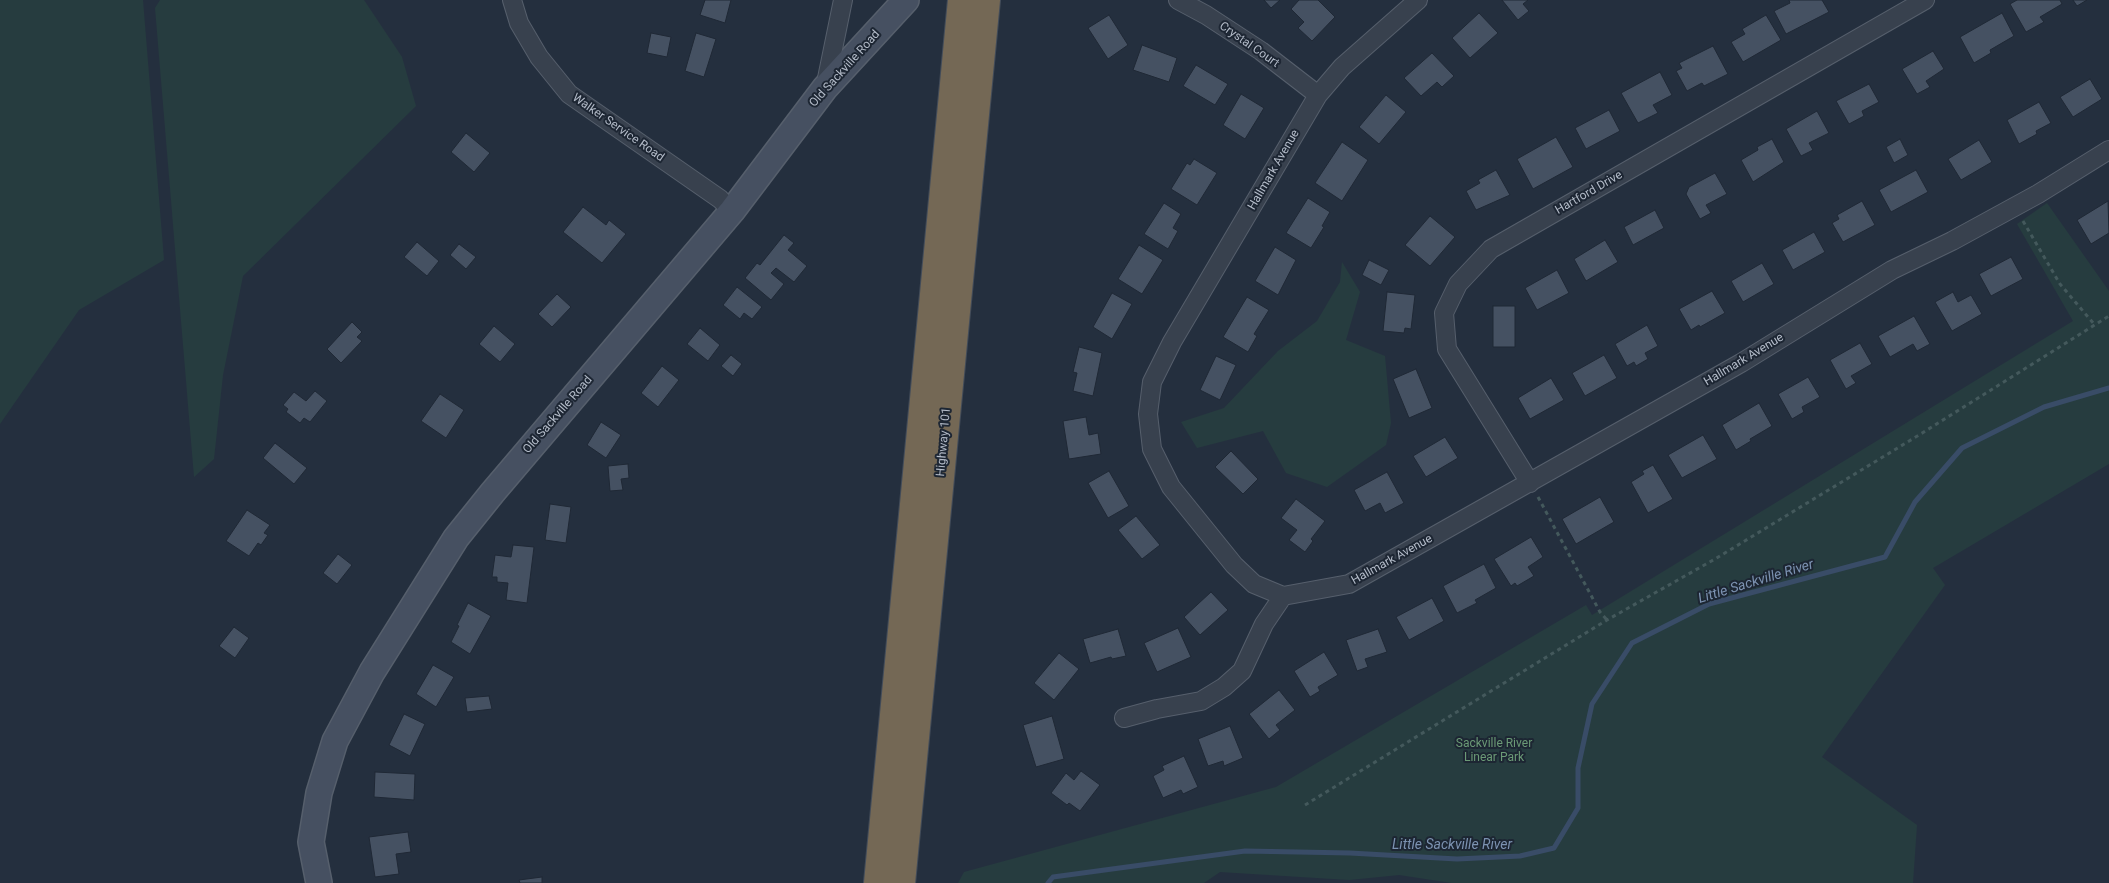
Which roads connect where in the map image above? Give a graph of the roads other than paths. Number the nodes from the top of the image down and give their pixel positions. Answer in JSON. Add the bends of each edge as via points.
{"nodes":[{"id":1,"x":512,"y":0,"type":"edge"},
{"id":2,"x":843,"y":0,"type":"edge"},
{"id":3,"x":906,"y":0,"type":"edge"},
{"id":4,"x":962,"y":0,"type":"edge"},
{"id":5,"x":986,"y":0,"type":"edge"},
{"id":6,"x":1178,"y":0,"type":"edge"},
{"id":7,"x":1418,"y":0,"type":"edge"},
{"id":8,"x":1925,"y":0,"type":"edge"},
{"id":9,"x":825,"y":88,"type":"junction"},
{"id":10,"x":1318,"y":95,"type":"junction"},
{"id":11,"x":2109,"y":150,"type":"edge"},
{"id":12,"x":732,"y":211,"type":"junction"},
{"id":13,"x":1530,"y":483,"type":"junction"},
{"id":14,"x":1283,"y":596,"type":"junction"},
{"id":15,"x":1124,"y":718,"type":"dead end"},
{"id":16,"x":319,"y":883,"type":"edge"},
{"id":17,"x":878,"y":883,"type":"edge"},
{"id":18,"x":901,"y":883,"type":"edge"}],
"edges":[{"from":1,"to":12,"type":"street","name":"Walker Service Road","via":[[519,23],[539,57],[569,94]]},
{"from":2,"to":9,"type":"street"},
{"from":3,"to":9,"type":"street","name":"Old Sackville Road"},
{"from":4,"to":17,"type":"highway","name":"Highway 101"},
{"from":5,"to":18,"type":"highway","name":"Highway 101"},
{"from":6,"to":10,"type":"street","name":"Crystal Court","via":[[1206,15]]},
{"from":7,"to":10,"type":"street","name":"Hallmark Avenue","via":[[1342,66]]},
{"from":8,"to":13,"type":"street","name":"Hartford Drive","via":[[1492,249],[1458,284],[1444,313],[1447,349]]},
{"from":9,"to":12,"type":"street","name":"Old Sackville Road"},
{"from":10,"to":14,"type":"street","name":"Hallmark Avenue","via":[[1172,342],[1152,382],[1148,414],[1152,449],[1171,487],[1234,565],[1254,584]]},
{"from":11,"to":13,"type":"street","name":"Hallmark Avenue","via":[[1952,241],[1892,270],[1741,363]]},
{"from":12,"to":16,"type":"street","name":"Old Sackville Road","via":[[456,538],[372,672],[335,742],[319,793],[311,842]]},
{"from":13,"to":14,"type":"street","name":"Hallmark Avenue","via":[[1349,584]]},
{"from":14,"to":15,"type":"street","via":[[1264,624],[1242,671],[1224,687],[1201,701]]}]}
